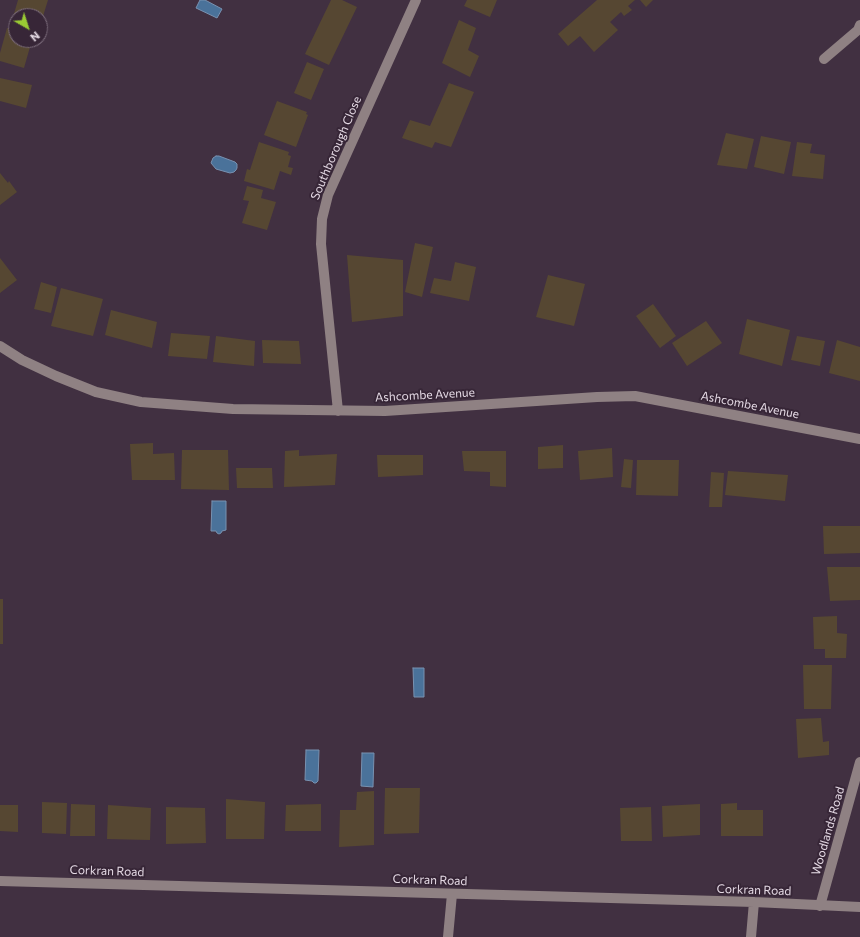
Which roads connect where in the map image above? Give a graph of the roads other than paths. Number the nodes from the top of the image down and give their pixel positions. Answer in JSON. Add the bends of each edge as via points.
{"nodes":[{"id":1,"x":416,"y":0,"type":"edge"},
{"id":2,"x":860,"y":25,"type":"edge"},
{"id":3,"x":824,"y":59,"type":"dead end"},
{"id":4,"x":0,"y":346,"type":"edge"},
{"id":5,"x":338,"y":411,"type":"junction"},
{"id":6,"x":860,"y":439,"type":"edge"},
{"id":7,"x":860,"y":762,"type":"edge"},
{"id":8,"x":0,"y":881,"type":"edge"},
{"id":9,"x":452,"y":894,"type":"junction"},
{"id":10,"x":754,"y":902,"type":"junction"},
{"id":11,"x":820,"y":906,"type":"junction"},
{"id":12,"x":860,"y":907,"type":"edge"},
{"id":13,"x":448,"y":937,"type":"edge"},
{"id":14,"x":751,"y":937,"type":"edge"}],
"edges":[{"from":1,"to":5,"type":"street","name":"Southborough Close","via":[[328,195],[322,219],[321,244]]},
{"from":2,"to":3,"type":"street","via":[[858,30]]},
{"from":4,"to":5,"type":"street","name":"Ashcombe Avenue","via":[[22,360],[96,392],[141,402],[233,409]]},
{"from":5,"to":6,"type":"street","name":"Ashcombe Avenue","via":[[385,411],[635,396]]},
{"from":7,"to":11,"type":"street","name":"Woodlands Road"},
{"from":8,"to":9,"type":"street","name":"Corkran Road"},
{"from":9,"to":10,"type":"street","name":"Corkran Road"},
{"from":9,"to":13,"type":"street"},
{"from":10,"to":11,"type":"street","name":"Corkran Road"},
{"from":10,"to":14,"type":"street"},
{"from":11,"to":12,"type":"street","name":"Corkran Road"}]}
